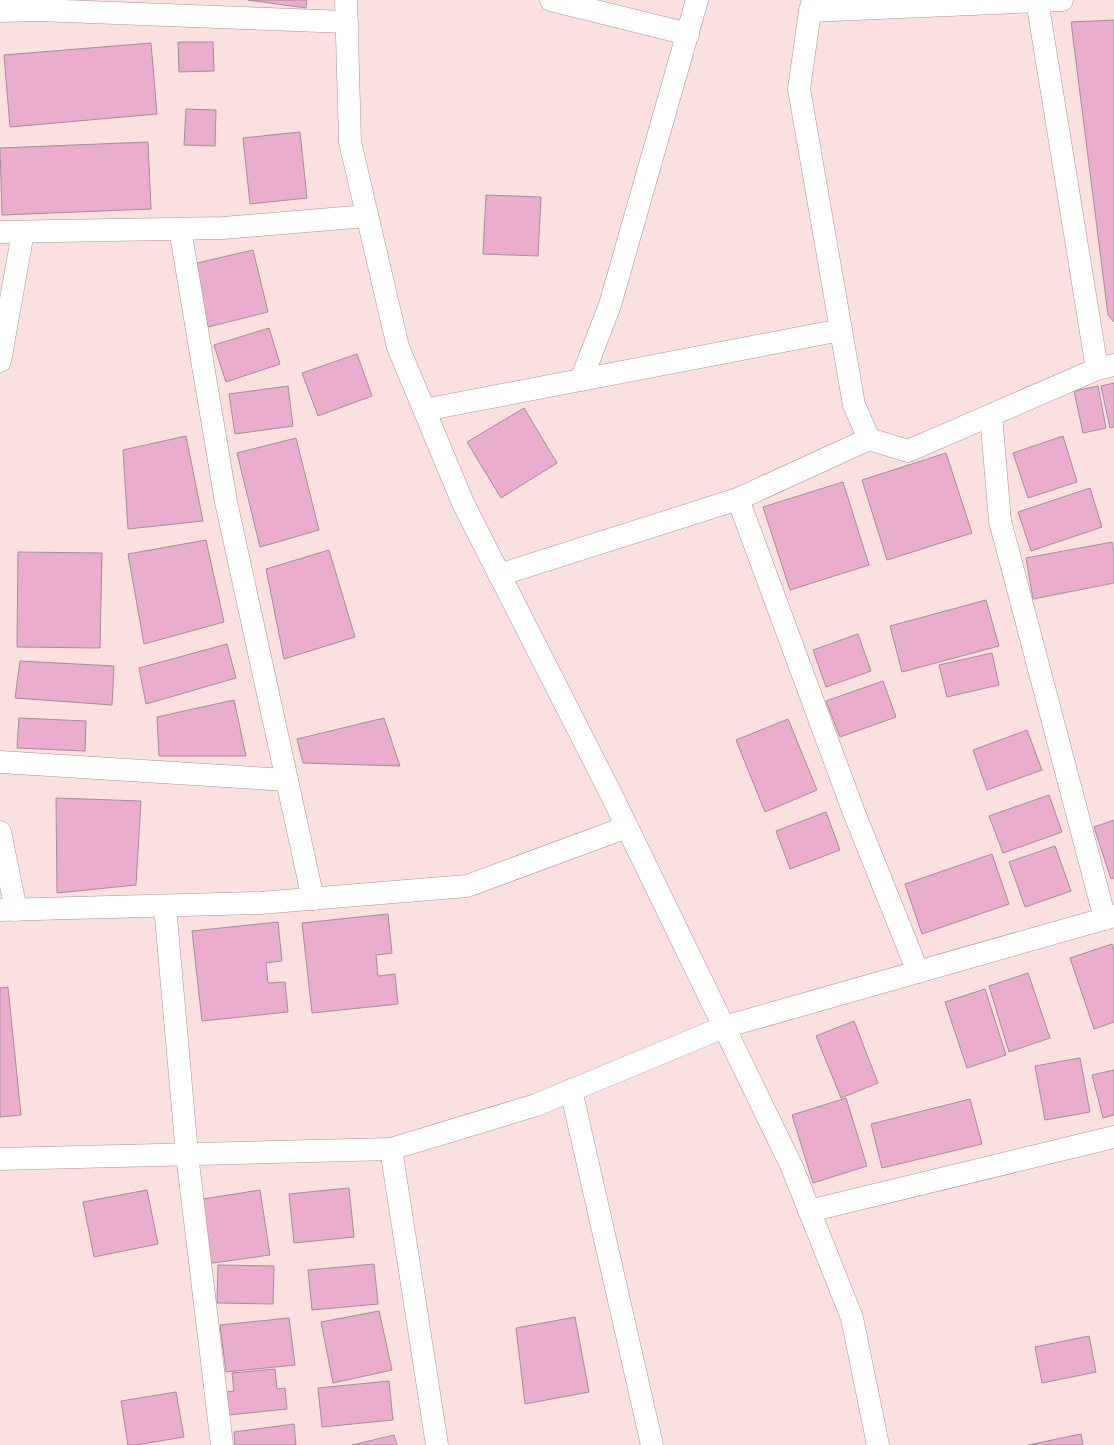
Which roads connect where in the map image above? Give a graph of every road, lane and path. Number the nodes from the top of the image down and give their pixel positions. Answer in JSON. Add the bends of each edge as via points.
{"nodes":[{"id":1,"x":346,"y":0,"type":"edge"},
{"id":2,"x":551,"y":0,"type":"edge"},
{"id":3,"x":697,"y":0,"type":"edge"},
{"id":4,"x":1062,"y":0,"type":"edge"},
{"id":5,"x":1037,"y":1,"type":"edge"},
{"id":6,"x":812,"y":6,"type":"edge"},
{"id":7,"x":0,"y":11,"type":"edge"},
{"id":8,"x":347,"y":22,"type":"junction"},
{"id":9,"x":688,"y":34,"type":"junction"},
{"id":10,"x":367,"y":216,"type":"junction"},
{"id":11,"x":180,"y":229,"type":"junction"},
{"id":12,"x":0,"y":232,"type":"edge"},
{"id":13,"x":23,"y":232,"type":"junction"},
{"id":14,"x":841,"y":330,"type":"junction"},
{"id":15,"x":0,"y":361,"type":"edge"},
{"id":16,"x":1105,"y":367,"type":"edge"},
{"id":17,"x":581,"y":380,"type":"junction"},
{"id":18,"x":424,"y":410,"type":"junction"},
{"id":19,"x":991,"y":415,"type":"junction"},
{"id":20,"x":869,"y":439,"type":"junction"},
{"id":21,"x":738,"y":500,"type":"junction"},
{"id":22,"x":499,"y":575,"type":"junction"},
{"id":23,"x":0,"y":762,"type":"edge"},
{"id":24,"x":287,"y":780,"type":"junction"},
{"id":25,"x":627,"y":827,"type":"junction"},
{"id":26,"x":0,"y":832,"type":"edge"},
{"id":27,"x":313,"y":899,"type":"junction"},
{"id":28,"x":165,"y":906,"type":"junction"},
{"id":29,"x":8,"y":910,"type":"edge"},
{"id":30,"x":1109,"y":918,"type":"edge"},
{"id":31,"x":918,"y":972,"type":"junction"},
{"id":32,"x":724,"y":1027,"type":"junction"},
{"id":33,"x":571,"y":1090,"type":"junction"},
{"id":34,"x":1114,"y":1137,"type":"edge"},
{"id":35,"x":391,"y":1150,"type":"junction"},
{"id":36,"x":187,"y":1154,"type":"junction"},
{"id":37,"x":0,"y":1158,"type":"edge"},
{"id":38,"x":809,"y":1211,"type":"junction"},
{"id":39,"x":222,"y":1445,"type":"edge"},
{"id":40,"x":437,"y":1445,"type":"edge"},
{"id":41,"x":652,"y":1445,"type":"edge"},
{"id":42,"x":878,"y":1445,"type":"edge"}],
"edges":[{"from":1,"to":8,"type":"street"},
{"from":2,"to":9,"type":"street"},
{"from":3,"to":9,"type":"street"},
{"from":4,"to":5,"type":"street"},
{"from":5,"to":6,"type":"street"},
{"from":5,"to":16,"type":"street"},
{"from":6,"to":14,"type":"street","via":[[798,89]]},
{"from":7,"to":8,"type":"street","via":[[38,10]]},
{"from":8,"to":10,"type":"street","via":[[350,142]]},
{"from":9,"to":17,"type":"street","via":[[610,305]]},
{"from":10,"to":11,"type":"street"},
{"from":10,"to":18,"type":"street","via":[[398,347]]},
{"from":11,"to":13,"type":"street"},
{"from":11,"to":24,"type":"street","via":[[226,502]]},
{"from":12,"to":13,"type":"street"},
{"from":13,"to":15,"type":"street"},
{"from":14,"to":17,"type":"street"},
{"from":14,"to":20,"type":"street","via":[[854,405]]},
{"from":16,"to":19,"type":"street"},
{"from":17,"to":18,"type":"street"},
{"from":18,"to":22,"type":"street","via":[[463,503]]},
{"from":19,"to":20,"type":"street","via":[[908,451]]},
{"from":19,"to":30,"type":"street","via":[[1000,521]]},
{"from":20,"to":21,"type":"street"},
{"from":21,"to":22,"type":"street"},
{"from":21,"to":31,"type":"street","via":[[853,810]]},
{"from":22,"to":25,"type":"street"},
{"from":23,"to":24,"type":"street"},
{"from":24,"to":27,"type":"street"},
{"from":25,"to":27,"type":"street","via":[[467,886]]},
{"from":25,"to":32,"type":"street"},
{"from":26,"to":29,"type":"street"},
{"from":27,"to":28,"type":"street"},
{"from":28,"to":29,"type":"street"},
{"from":28,"to":36,"type":"street"},
{"from":30,"to":31,"type":"street"},
{"from":31,"to":32,"type":"street"},
{"from":32,"to":33,"type":"street"},
{"from":32,"to":38,"type":"street","via":[[792,1167]]},
{"from":33,"to":35,"type":"street","via":[[536,1105]]},
{"from":33,"to":41,"type":"street"},
{"from":34,"to":38,"type":"street"},
{"from":35,"to":36,"type":"street"},
{"from":35,"to":40,"type":"street"},
{"from":36,"to":37,"type":"street"},
{"from":36,"to":39,"type":"street"},
{"from":38,"to":42,"type":"street","via":[[852,1318]]}]}
